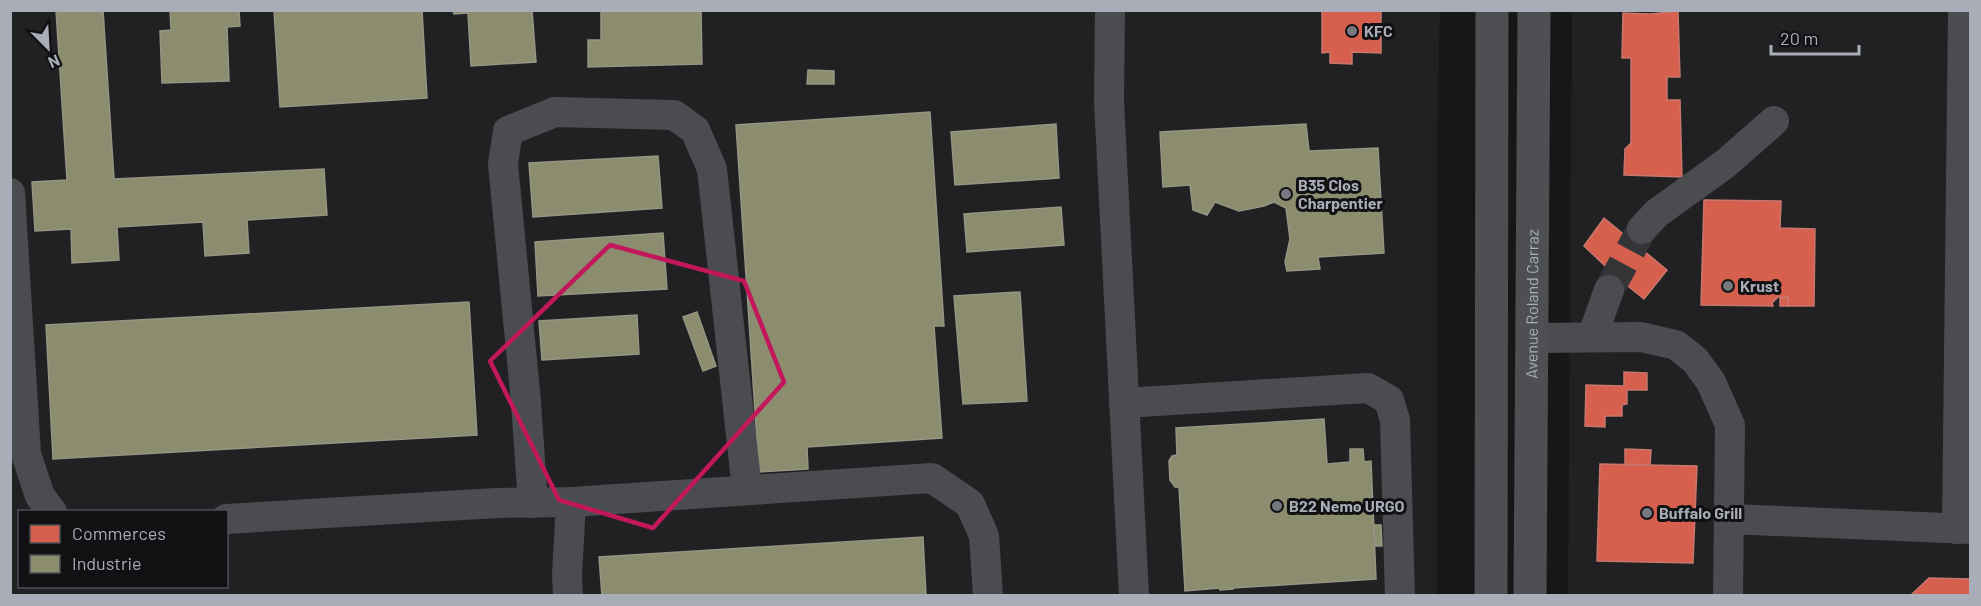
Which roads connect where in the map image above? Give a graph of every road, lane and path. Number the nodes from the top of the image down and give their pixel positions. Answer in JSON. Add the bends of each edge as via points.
{"nodes":[{"id":1,"x":1110,"y":10,"type":"edge"},
{"id":2,"x":1492,"y":10,"type":"edge"},
{"id":3,"x":1534,"y":10,"type":"edge"},
{"id":4,"x":1963,"y":10,"type":"edge"},
{"id":5,"x":1774,"y":121,"type":"dead end"},
{"id":6,"x":10,"y":194,"type":"edge"},
{"id":7,"x":1642,"y":229,"type":"tunnel mouth"},
{"id":8,"x":1609,"y":290,"type":"tunnel mouth"},
{"id":9,"x":1592,"y":337,"type":"junction"},
{"id":10,"x":1532,"y":338,"type":"junction"},
{"id":11,"x":1124,"y":403,"type":"junction"},
{"id":12,"x":747,"y":490,"type":"junction"},
{"id":13,"x":571,"y":502,"type":"junction"},
{"id":14,"x":533,"y":503,"type":"junction"},
{"id":15,"x":50,"y":510,"type":"edge"},
{"id":16,"x":228,"y":519,"type":"edge"},
{"id":17,"x":1729,"y":519,"type":"junction"},
{"id":18,"x":1964,"y":529,"type":"edge"},
{"id":19,"x":568,"y":596,"type":"edge"},
{"id":20,"x":988,"y":596,"type":"edge"},
{"id":21,"x":1134,"y":596,"type":"edge"},
{"id":22,"x":1400,"y":596,"type":"edge"},
{"id":23,"x":1491,"y":596,"type":"edge"},
{"id":24,"x":1530,"y":596,"type":"edge"},
{"id":25,"x":1728,"y":596,"type":"edge"}],
"edges":[{"from":1,"to":11,"type":"street","via":[[1109,101]]},
{"from":2,"to":23,"type":"main road"},
{"from":3,"to":10,"type":"main road","name":"Avenue Roland Carraz"},
{"from":4,"to":18,"type":"street"},
{"from":5,"to":7,"type":"street"},
{"from":6,"to":15,"type":"street","via":[[26,454],[40,496]]},
{"from":8,"to":9,"type":"street"},
{"from":9,"to":10,"type":"street"},
{"from":9,"to":17,"type":"street","via":[[1641,337],[1676,345],[1695,360],[1711,382],[1730,425]]},
{"from":10,"to":24,"type":"main road","name":"Avenue Roland Carraz"},
{"from":11,"to":21,"type":"street"},
{"from":11,"to":22,"type":"street","via":[[1368,388],[1389,400],[1395,420]]},
{"from":12,"to":13,"type":"street"},
{"from":12,"to":14,"type":"street","via":[[712,169],[694,130],[674,115],[555,112],[508,131],[503,164]]},
{"from":12,"to":20,"type":"street","via":[[932,478],[970,504],[984,536]]},
{"from":13,"to":14,"type":"street"},
{"from":13,"to":19,"type":"street"},
{"from":14,"to":16,"type":"street"},
{"from":17,"to":18,"type":"street"},
{"from":17,"to":25,"type":"street"}]}
